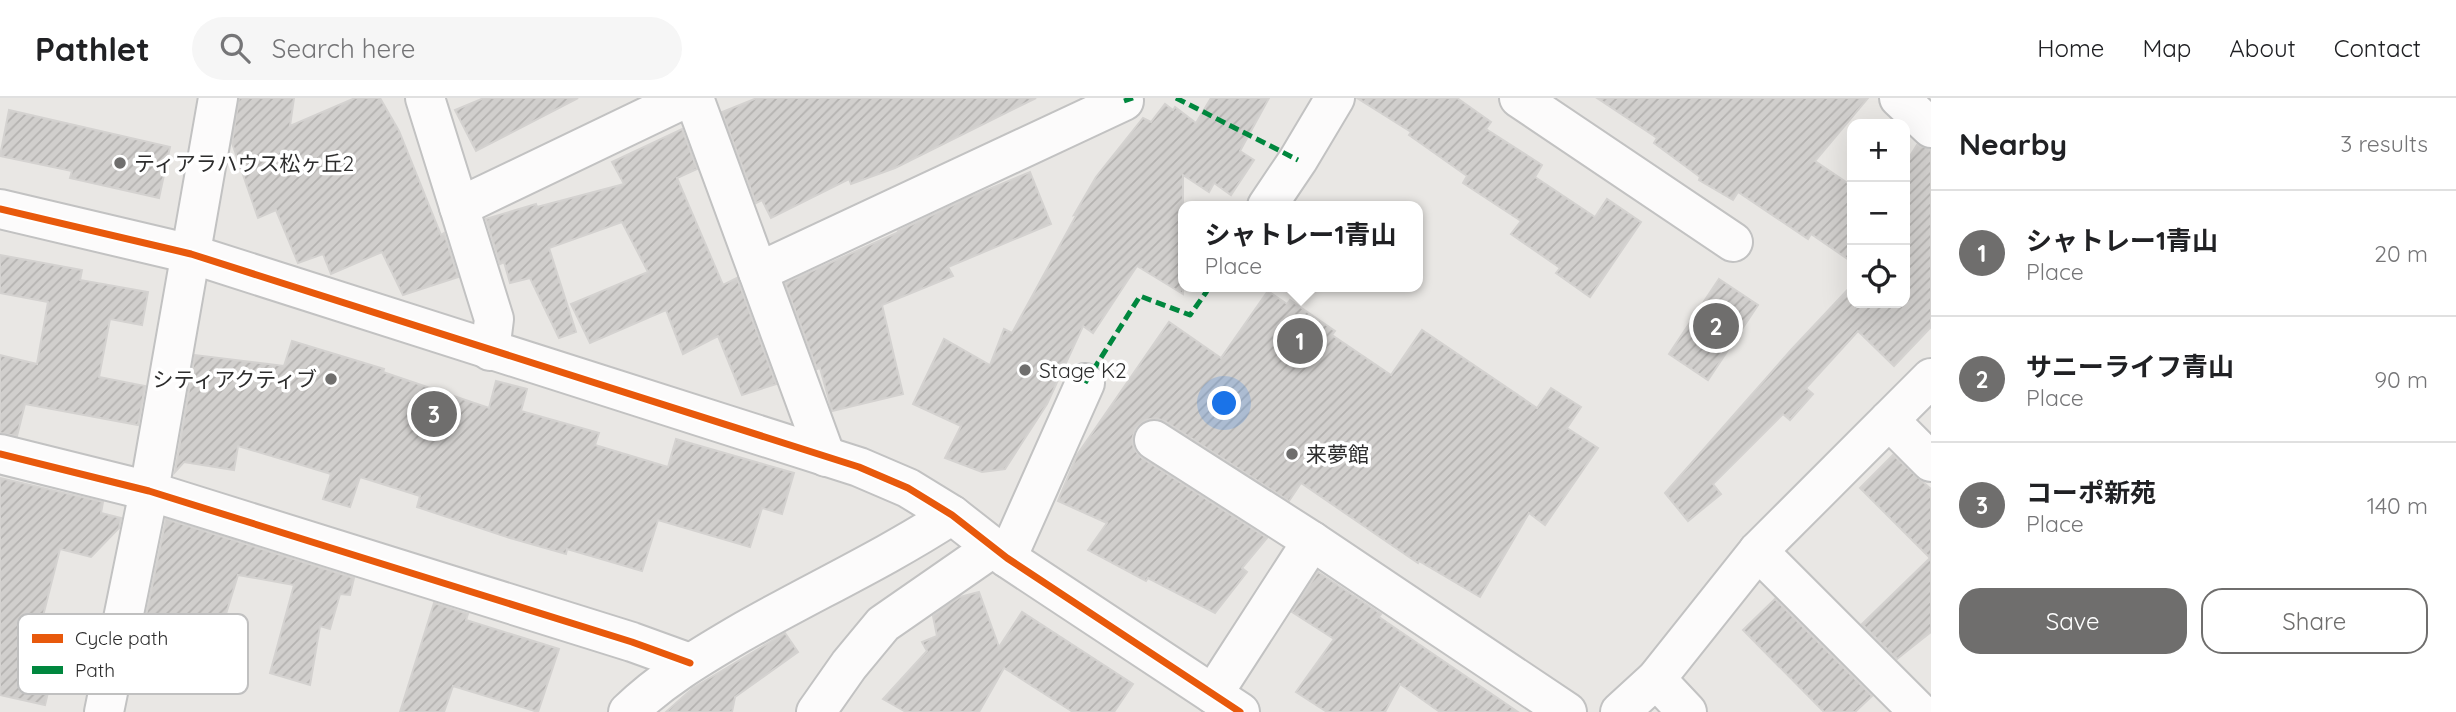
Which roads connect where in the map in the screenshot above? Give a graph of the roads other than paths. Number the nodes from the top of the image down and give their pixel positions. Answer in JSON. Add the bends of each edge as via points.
{"nodes":[{"id":1,"x":218,"y":98,"type":"edge"},
{"id":2,"x":425,"y":98,"type":"edge"},
{"id":3,"x":685,"y":98,"type":"edge"},
{"id":4,"x":694,"y":98,"type":"edge"},
{"id":5,"x":1335,"y":98,"type":"edge"},
{"id":6,"x":1520,"y":98,"type":"edge"},
{"id":7,"x":1899,"y":98,"type":"edge"},
{"id":8,"x":1124,"y":101,"type":"dead end"},
{"id":9,"x":1931,"y":128,"type":"edge"},
{"id":10,"x":1270,"y":201,"type":"edge"},
{"id":11,"x":459,"y":207,"type":"junction"},
{"id":12,"x":0,"y":209,"type":"edge"},
{"id":13,"x":1733,"y":242,"type":"dead end"},
{"id":14,"x":191,"y":254,"type":"junction"},
{"id":15,"x":758,"y":272,"type":"junction"},
{"id":16,"x":489,"y":351,"type":"junction"},
{"id":17,"x":1931,"y":378,"type":"edge"},
{"id":18,"x":1086,"y":383,"type":"dead end"},
{"id":19,"x":1889,"y":420,"type":"junction"},
{"id":20,"x":1154,"y":440,"type":"dead end"},
{"id":21,"x":0,"y":454,"type":"edge"},
{"id":22,"x":827,"y":457,"type":"junction"},
{"id":23,"x":1931,"y":462,"type":"edge"},
{"id":24,"x":149,"y":491,"type":"junction"},
{"id":25,"x":952,"y":515,"type":"junction"},
{"id":26,"x":1312,"y":541,"type":"junction"},
{"id":27,"x":1758,"y":551,"type":"junction"},
{"id":28,"x":1000,"y":552,"type":"junction"},
{"id":29,"x":124,"y":614,"type":"edge"},
{"id":30,"x":690,"y":663,"type":"junction"},
{"id":31,"x":1656,"y":679,"type":"junction"},
{"id":32,"x":108,"y":694,"type":"edge"},
{"id":33,"x":1227,"y":703,"type":"edge"},
{"id":34,"x":832,"y":707,"type":"edge"},
{"id":35,"x":104,"y":712,"type":"edge"},
{"id":36,"x":628,"y":712,"type":"edge"},
{"id":37,"x":1567,"y":712,"type":"edge"},
{"id":38,"x":1620,"y":712,"type":"edge"},
{"id":39,"x":1687,"y":712,"type":"edge"},
{"id":40,"x":1919,"y":712,"type":"edge"}],
"edges":[{"from":1,"to":14,"type":"street"},
{"from":2,"to":11,"type":"street"},
{"from":3,"to":11,"type":"street"},
{"from":4,"to":15,"type":"street"},
{"from":5,"to":10,"type":"street"},
{"from":6,"to":13,"type":"street"},
{"from":7,"to":9,"type":"street"},
{"from":8,"to":15,"type":"street"},
{"from":11,"to":16,"type":"street","via":[[494,319]]},
{"from":12,"to":14,"type":"street"},
{"from":14,"to":16,"type":"street"},
{"from":14,"to":24,"type":"street"},
{"from":15,"to":22,"type":"street"},
{"from":16,"to":22,"type":"street"},
{"from":17,"to":19,"type":"street"},
{"from":18,"to":28,"type":"street"},
{"from":19,"to":23,"type":"street"},
{"from":19,"to":27,"type":"street"},
{"from":20,"to":26,"type":"street"},
{"from":21,"to":24,"type":"street"},
{"from":22,"to":25,"type":"street","via":[[908,488]]},
{"from":24,"to":29,"type":"street"},
{"from":24,"to":30,"type":"street"},
{"from":25,"to":28,"type":"street"},
{"from":25,"to":30,"type":"street"},
{"from":26,"to":33,"type":"street"},
{"from":26,"to":37,"type":"street"},
{"from":27,"to":31,"type":"street"},
{"from":27,"to":40,"type":"street"},
{"from":28,"to":33,"type":"street"},
{"from":28,"to":34,"type":"street","via":[[883,624]]},
{"from":30,"to":36,"type":"street"},
{"from":31,"to":38,"type":"street"},
{"from":31,"to":39,"type":"street"},
{"from":32,"to":35,"type":"street"}]}
